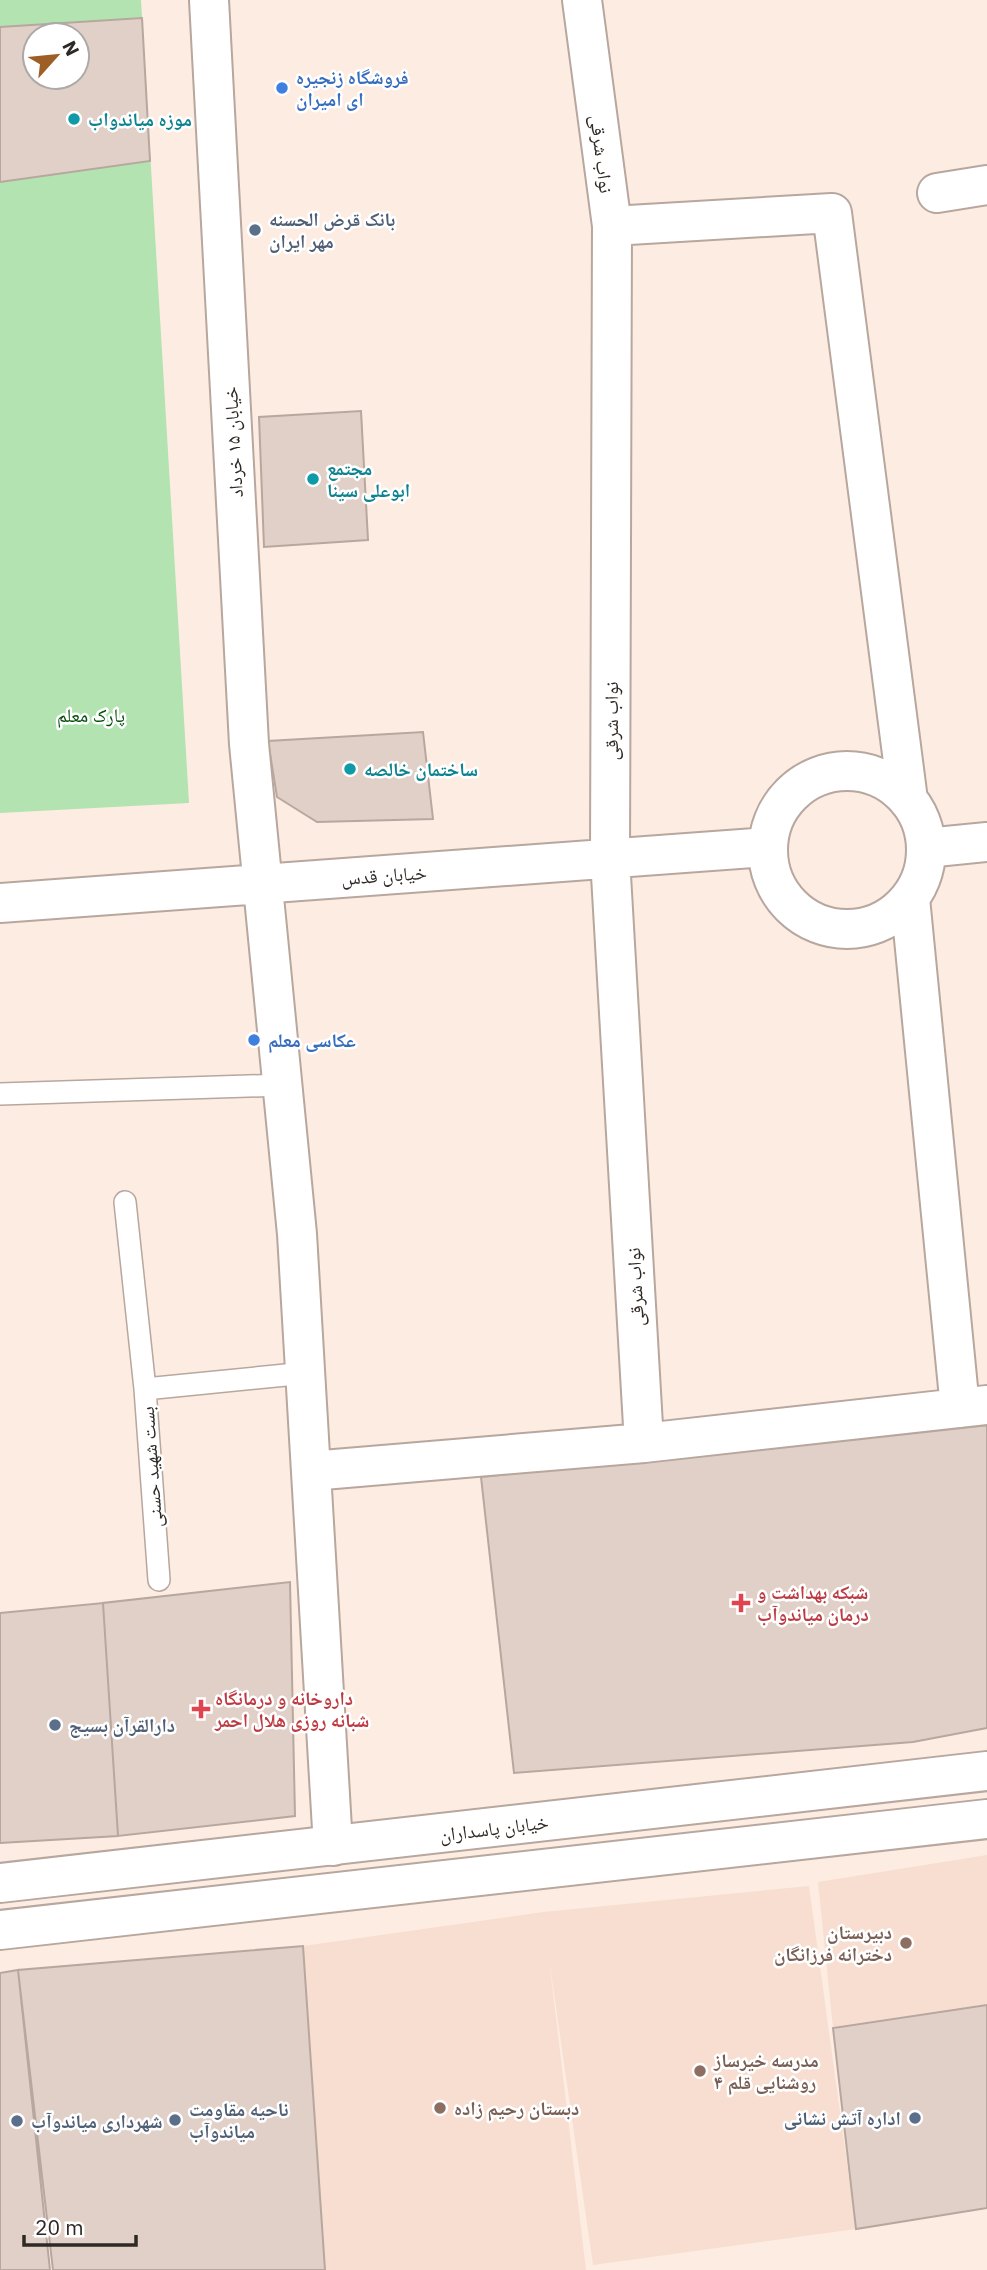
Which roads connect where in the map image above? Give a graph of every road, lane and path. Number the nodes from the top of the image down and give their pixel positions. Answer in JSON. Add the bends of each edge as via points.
{"nodes":[{"id":1,"x":209,"y":0,"type":"edge"},
{"id":2,"x":582,"y":0,"type":"edge"},
{"id":3,"x":987,"y":185,"type":"edge"},
{"id":4,"x":937,"y":193,"type":"dead end"},
{"id":5,"x":612,"y":226,"type":"junction"},
{"id":6,"x":908,"y":800,"type":"junction"},
{"id":7,"x":987,"y":842,"type":"edge"},
{"id":8,"x":768,"y":847,"type":"junction"},
{"id":9,"x":926,"y":848,"type":"junction"},
{"id":10,"x":610,"y":858,"type":"junction"},
{"id":11,"x":262,"y":883,"type":"junction"},
{"id":12,"x":910,"y":898,"type":"junction"},
{"id":13,"x":0,"y":903,"type":"edge"},
{"id":14,"x":282,"y":1085,"type":"junction"},
{"id":15,"x":0,"y":1094,"type":"edge"},
{"id":16,"x":125,"y":1202,"type":"dead end"},
{"id":17,"x":306,"y":1373,"type":"junction"},
{"id":18,"x":145,"y":1389,"type":"junction"},
{"id":19,"x":973,"y":1406,"type":"edge"},
{"id":20,"x":644,"y":1443,"type":"junction"},
{"id":21,"x":311,"y":1471,"type":"junction"},
{"id":22,"x":159,"y":1580,"type":"dead end"},
{"id":23,"x":987,"y":1771,"type":"edge"},
{"id":24,"x":987,"y":1819,"type":"edge"},
{"id":25,"x":333,"y":1846,"type":"junction"},
{"id":26,"x":0,"y":1883,"type":"edge"},
{"id":27,"x":0,"y":1930,"type":"edge"}],
"edges":[{"from":1,"to":11,"type":"street","name":"خیابان ۱۵ خرداد","via":[[249,744]]},
{"from":2,"to":5,"type":"street","name":"نواب شرقی"},
{"from":3,"to":4,"type":"street"},
{"from":5,"to":6,"type":"street","via":[[832,213]]},
{"from":5,"to":10,"type":"street","name":"نواب شرقی"},
{"from":6,"to":8,"type":"street","via":[[889,783],[865,773],[840,771],[815,777],[793,791],[777,812]]},
{"from":6,"to":9,"type":"street","via":[[921,823]]},
{"from":7,"to":9,"type":"street"},
{"from":8,"to":10,"type":"street","name":"خیابان قدس"},
{"from":8,"to":12,"type":"street","via":[[777,888],[793,909],[816,923],[841,929],[867,927],[891,916]]},
{"from":9,"to":12,"type":"street","via":[[922,875]]},
{"from":10,"to":11,"type":"street","name":"خیابان قدس"},
{"from":10,"to":20,"type":"street","name":"نواب شرقی"},
{"from":11,"to":13,"type":"street","name":"خیابان قدس"},
{"from":11,"to":14,"type":"street","name":"خیابان ۱۵ خرداد"},
{"from":12,"to":19,"type":"street"},
{"from":14,"to":15,"type":"lane"},
{"from":14,"to":17,"type":"street","name":"خیابان ۱۵ خرداد","via":[[298,1234]]},
{"from":16,"to":18,"type":"lane"},
{"from":17,"to":18,"type":"lane","name":"بست شهید حسنی"},
{"from":17,"to":21,"type":"street","name":"خیابان ۱۵ خرداد"},
{"from":18,"to":22,"type":"lane","name":"بست شهید حسنی"},
{"from":19,"to":20,"type":"street"},
{"from":20,"to":21,"type":"street"},
{"from":21,"to":25,"type":"street","name":"خیابان ۱۵ خرداد"},
{"from":23,"to":25,"type":"street","name":"خیابان پاسداران"},
{"from":24,"to":27,"type":"street"},
{"from":25,"to":26,"type":"street","name":"خیابان پاسداران"}]}
